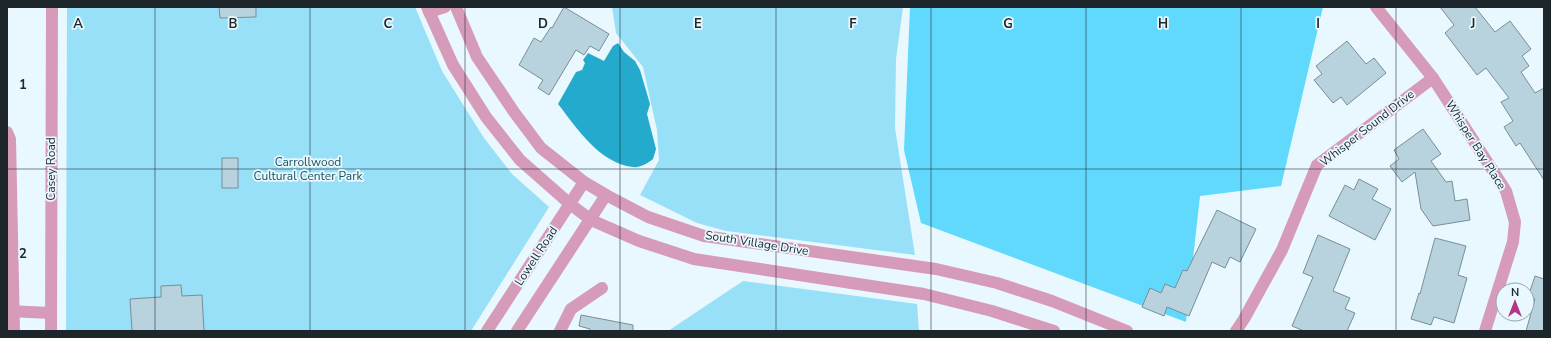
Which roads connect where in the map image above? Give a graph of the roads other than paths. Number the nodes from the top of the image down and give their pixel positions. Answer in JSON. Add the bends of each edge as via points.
{"nodes":[{"id":1,"x":52,"y":7,"type":"edge"},
{"id":2,"x":445,"y":7,"type":"edge"},
{"id":3,"x":456,"y":7,"type":"edge"},
{"id":4,"x":1376,"y":7,"type":"edge"},
{"id":5,"x":428,"y":10,"type":"edge"},
{"id":6,"x":1433,"y":78,"type":"junction"},
{"id":7,"x":7,"y":132,"type":"edge"},
{"id":8,"x":584,"y":182,"type":"junction"},
{"id":9,"x":606,"y":195,"type":"junction"},
{"id":10,"x":570,"y":204,"type":"junction"},
{"id":11,"x":591,"y":220,"type":"junction"},
{"id":12,"x":602,"y":288,"type":"dead end"},
{"id":13,"x":10,"y":311,"type":"edge"},
{"id":14,"x":51,"y":313,"type":"junction"},
{"id":15,"x":14,"y":331,"type":"edge"},
{"id":16,"x":51,"y":331,"type":"edge"},
{"id":17,"x":487,"y":331,"type":"edge"},
{"id":18,"x":517,"y":331,"type":"edge"},
{"id":19,"x":560,"y":331,"type":"edge"},
{"id":20,"x":1054,"y":331,"type":"edge"},
{"id":21,"x":1128,"y":331,"type":"edge"},
{"id":22,"x":1236,"y":331,"type":"edge"},
{"id":23,"x":1485,"y":331,"type":"edge"}],
"edges":[{"from":1,"to":14,"type":"street","name":"Casey Road"},
{"from":2,"to":5,"type":"street"},
{"from":3,"to":8,"type":"street","name":"South Village Drive","via":[[477,57],[514,112],[541,148]]},
{"from":4,"to":6,"type":"street"},
{"from":5,"to":10,"type":"street","via":[[453,65],[486,118],[520,160]]},
{"from":6,"to":22,"type":"street","name":"Whisper Sound Drive","via":[[1317,165],[1282,250]]},
{"from":6,"to":23,"type":"street","name":"Whisper Bay Place","via":[[1506,192],[1515,222],[1512,242]]},
{"from":7,"to":13,"type":"street","via":[[10,139]]},
{"from":8,"to":9,"type":"street","name":"South Village Drive"},
{"from":8,"to":10,"type":"street","name":"Lowell Road"},
{"from":9,"to":11,"type":"street"},
{"from":9,"to":21,"type":"street","name":"South Village Drive","via":[[648,217],[704,236],[943,271],[1010,287]]},
{"from":10,"to":11,"type":"street"},
{"from":10,"to":17,"type":"street","name":"Lowell Road"},
{"from":11,"to":18,"type":"street"},
{"from":11,"to":20,"type":"street","via":[[639,241],[694,259],[924,294],[992,311]]},
{"from":12,"to":19,"type":"street","via":[[571,309]]},
{"from":13,"to":14,"type":"street"},
{"from":13,"to":15,"type":"street"},
{"from":14,"to":16,"type":"street","name":"Casey Road"}]}
